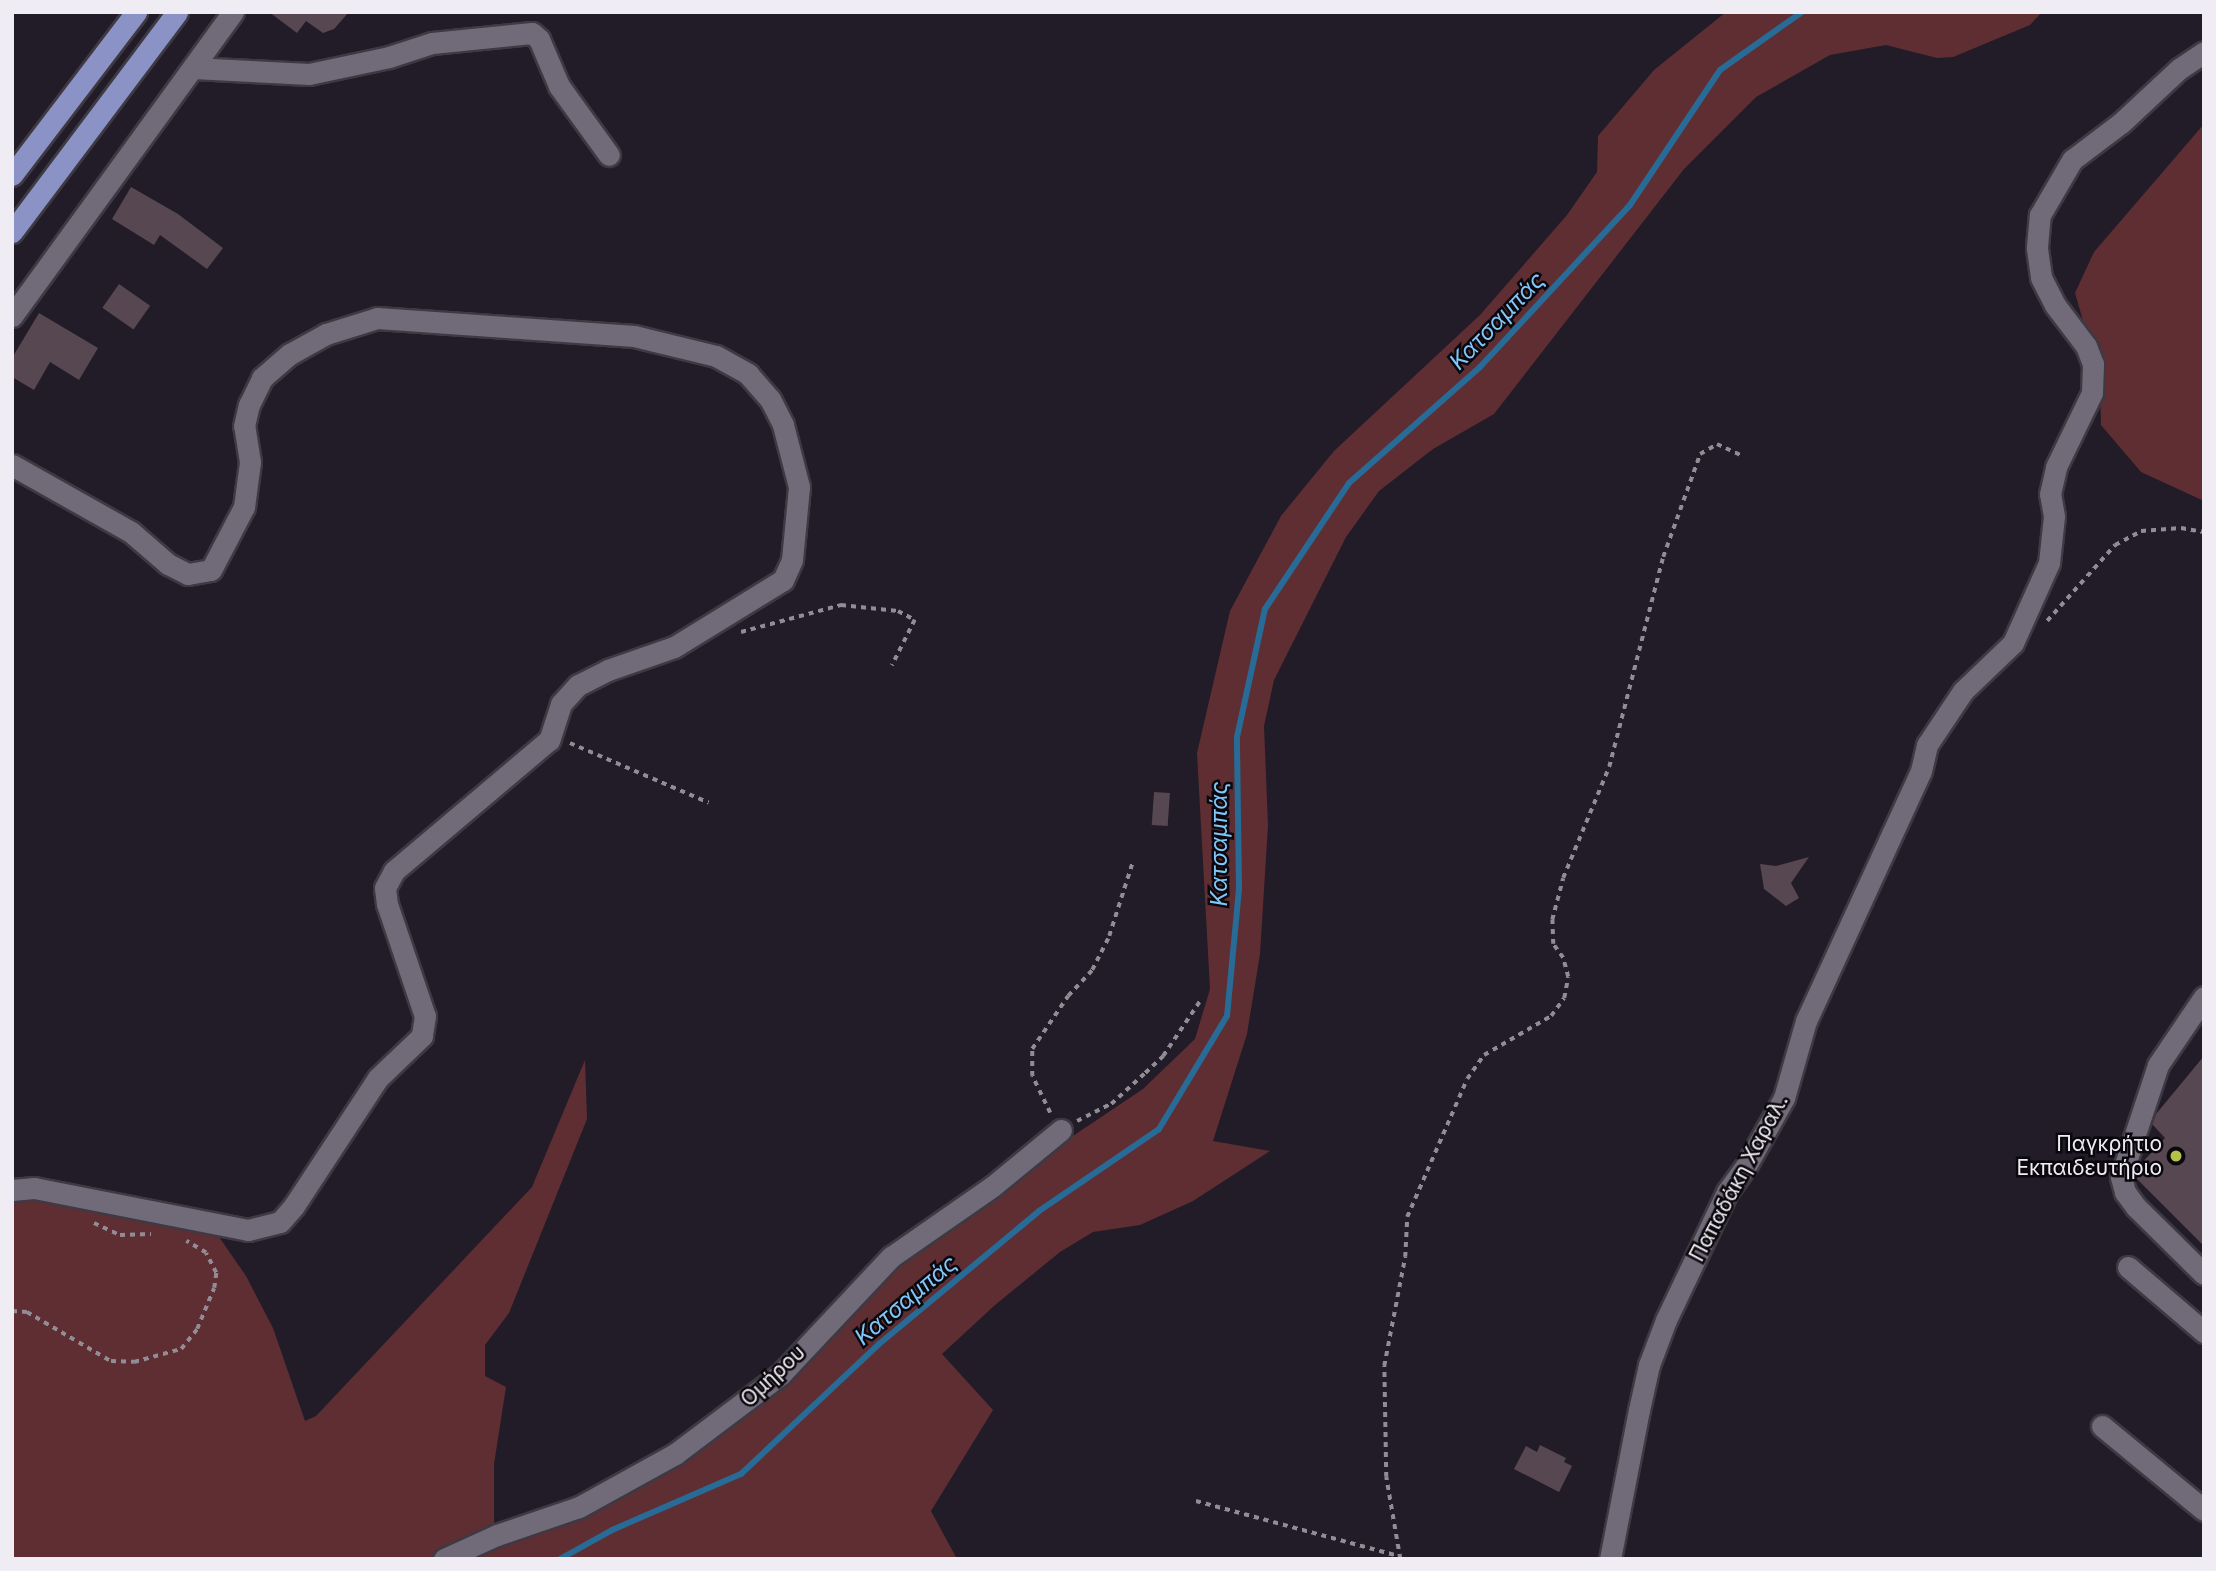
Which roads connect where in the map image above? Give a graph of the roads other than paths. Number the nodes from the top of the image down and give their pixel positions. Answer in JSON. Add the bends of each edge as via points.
{"nodes":[{"id":1,"x":136,"y":12,"type":"edge"},
{"id":2,"x":177,"y":12,"type":"edge"},
{"id":3,"x":233,"y":12,"type":"edge"},
{"id":4,"x":2204,"y":52,"type":"edge"},
{"id":5,"x":193,"y":68,"type":"junction"},
{"id":6,"x":609,"y":155,"type":"dead end"},
{"id":7,"x":12,"y":175,"type":"edge"},
{"id":8,"x":12,"y":233,"type":"edge"},
{"id":9,"x":12,"y":316,"type":"edge"},
{"id":10,"x":12,"y":465,"type":"edge"},
{"id":11,"x":2204,"y":997,"type":"edge"},
{"id":12,"x":1060,"y":1130,"type":"road end"},
{"id":13,"x":12,"y":1190,"type":"edge"},
{"id":14,"x":2128,"y":1267,"type":"dead end"},
{"id":15,"x":2204,"y":1274,"type":"edge"},
{"id":16,"x":2204,"y":1332,"type":"edge"},
{"id":17,"x":2102,"y":1426,"type":"dead end"},
{"id":18,"x":2204,"y":1510,"type":"edge"},
{"id":19,"x":444,"y":1559,"type":"edge"},
{"id":20,"x":1609,"y":1559,"type":"edge"}],
"edges":[{"from":1,"to":7,"type":"main road"},
{"from":2,"to":8,"type":"main road"},
{"from":3,"to":5,"type":"street"},
{"from":4,"to":20,"type":"street","name":"Παπαδάκη Χαραλ.","via":[[2072,160],[2040,215],[2037,247],[2042,277],[2093,364],[2092,393],[2056,467],[2050,494],[2053,544],[2013,643],[1963,691],[1927,745],[1921,771],[1806,1021],[1784,1098],[1727,1192],[1666,1320],[1641,1398]]},
{"from":5,"to":6,"type":"street","via":[[309,74],[432,43],[532,33],[539,39],[559,86]]},
{"from":5,"to":9,"type":"street"},
{"from":10,"to":13,"type":"street","via":[[131,533],[168,564],[188,574],[211,570],[244,507],[250,462],[244,426],[262,378],[290,354],[326,334],[377,318],[634,336],[716,356],[748,374],[770,399],[783,425],[799,487],[792,560],[783,580],[674,647],[578,685],[561,704],[549,740],[394,871],[385,888],[387,904],[425,1016],[422,1036],[378,1078],[280,1222],[248,1230],[34,1188]]},
{"from":11,"to":15,"type":"street","via":[[2158,1065],[2121,1177],[2136,1207]]},
{"from":12,"to":19,"type":"street","name":"Ομήρου","via":[[993,1186],[891,1257],[781,1374],[675,1454],[579,1507],[496,1535]]},
{"from":14,"to":16,"type":"street"},
{"from":17,"to":18,"type":"street"}]}
